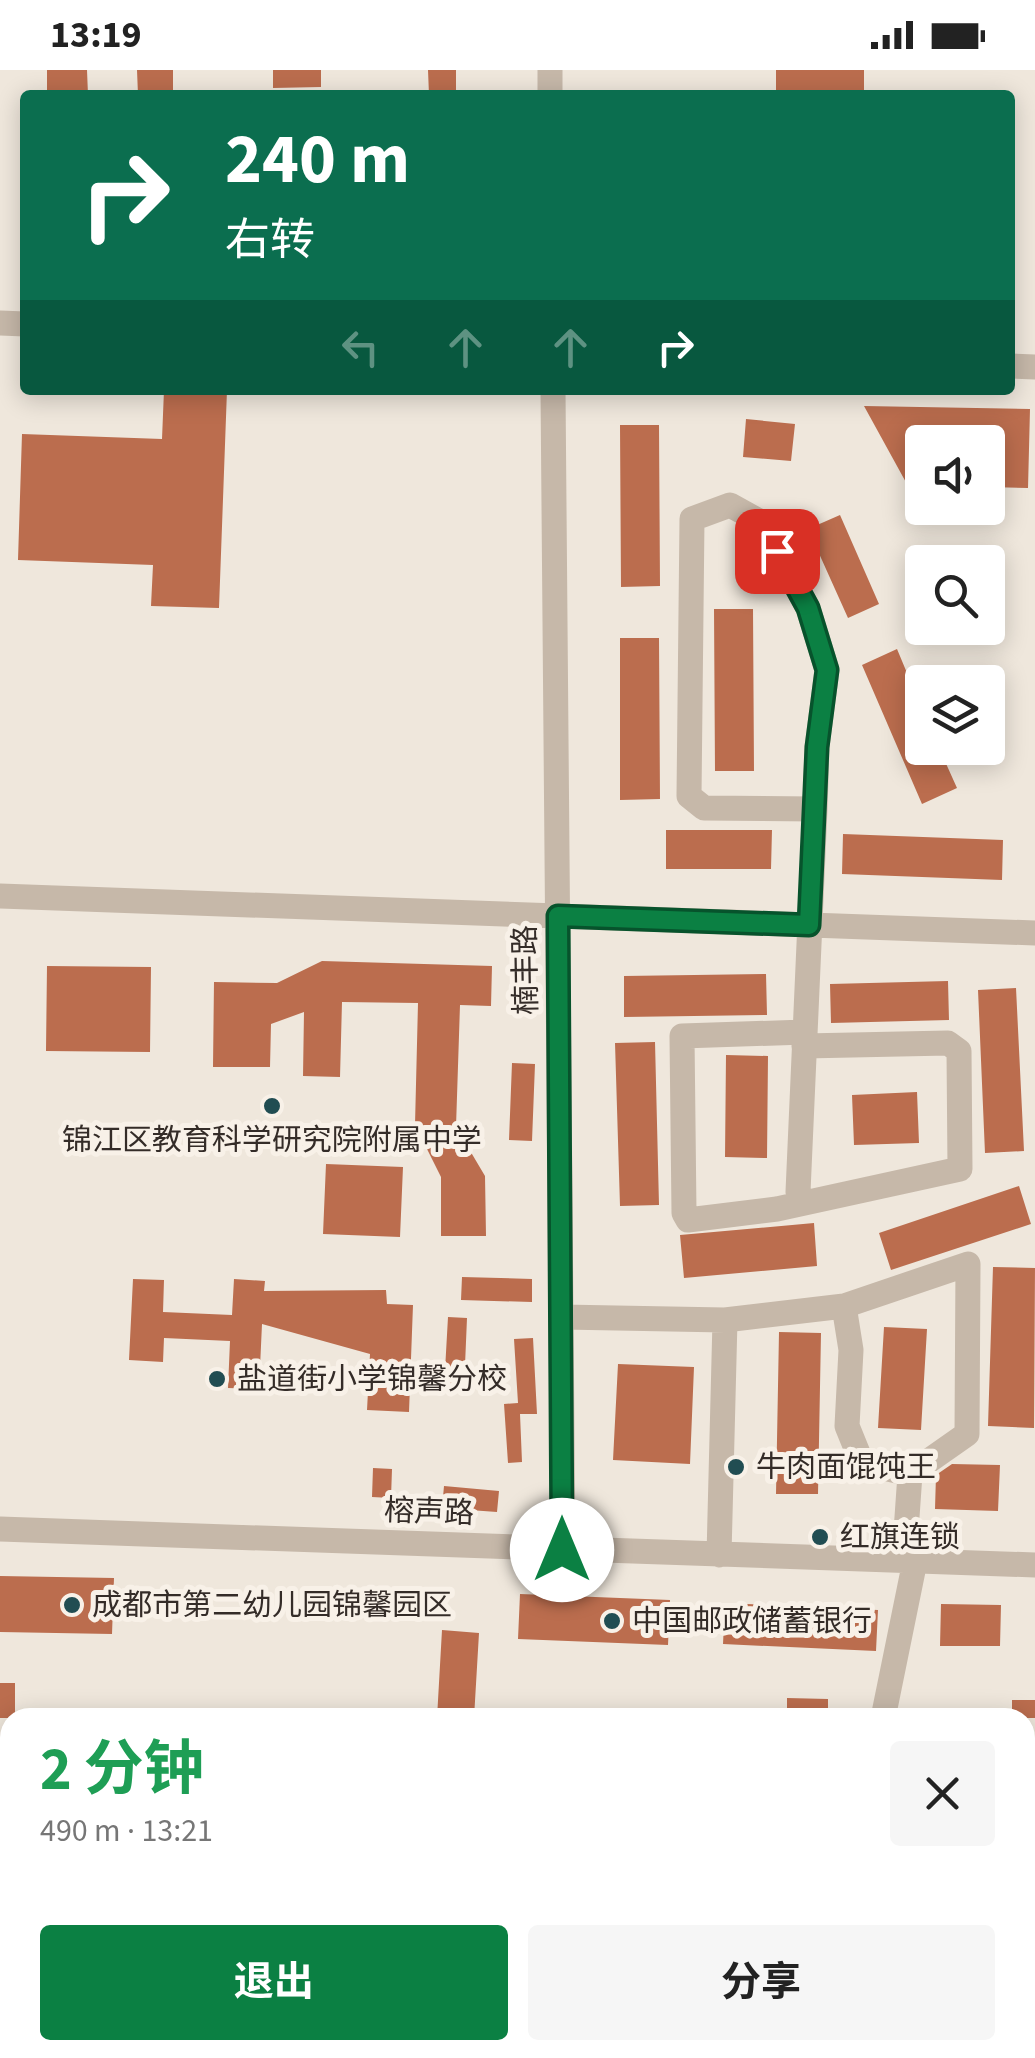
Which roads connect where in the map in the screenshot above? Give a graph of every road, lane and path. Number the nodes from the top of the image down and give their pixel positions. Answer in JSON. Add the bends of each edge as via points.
{"nodes":[{"id":1,"x":553,"y":395,"type":"edge"},
{"id":2,"x":815,"y":810,"type":"junction"},
{"id":3,"x":0,"y":896,"type":"edge"},
{"id":4,"x":558,"y":916,"type":"junction"},
{"id":5,"x":809,"y":925,"type":"junction"},
{"id":6,"x":1035,"y":934,"type":"edge"},
{"id":7,"x":805,"y":1039,"type":"junction"},
{"id":8,"x":798,"y":1192,"type":"dead end"},
{"id":9,"x":844,"y":1306,"type":"junction"},
{"id":10,"x":562,"y":1317,"type":"junction"},
{"id":11,"x":725,"y":1320,"type":"junction"},
{"id":12,"x":910,"y":1474,"type":"junction"},
{"id":13,"x":0,"y":1529,"type":"edge"},
{"id":14,"x":562,"y":1550,"type":"junction"},
{"id":15,"x":719,"y":1554,"type":"junction"},
{"id":16,"x":910,"y":1561,"type":"junction"},
{"id":17,"x":1035,"y":1565,"type":"edge"},
{"id":18,"x":885,"y":1708,"type":"edge"}],
"edges":[{"from":1,"to":4,"type":"street","name":"楠丰路"},
{"from":2,"to":2,"type":"street","via":[[827,670],[808,608],[761,522],[730,504],[692,519],[689,796],[704,808]]},
{"from":2,"to":5,"type":"street"},
{"from":3,"to":4,"type":"street"},
{"from":4,"to":5,"type":"street"},
{"from":4,"to":10,"type":"street","name":"楠丰路"},
{"from":5,"to":6,"type":"street"},
{"from":5,"to":7,"type":"street"},
{"from":7,"to":7,"type":"street","via":[[682,1036],[688,1220],[777,1209],[960,1169],[959,1051],[948,1043]]},
{"from":7,"to":8,"type":"street"},
{"from":9,"to":11,"type":"street"},
{"from":9,"to":12,"type":"street","via":[[852,1350],[847,1426],[862,1463]]},
{"from":9,"to":12,"type":"street","via":[[968,1264],[967,1434]]},
{"from":10,"to":11,"type":"street"},
{"from":10,"to":14,"type":"street","name":"楠丰路"},
{"from":11,"to":15,"type":"street"},
{"from":12,"to":16,"type":"street"},
{"from":13,"to":14,"type":"street","name":"榕声路"},
{"from":14,"to":15,"type":"street","name":"榕声路"},
{"from":15,"to":16,"type":"street","name":"榕声路"},
{"from":16,"to":17,"type":"street","name":"榕声路"},
{"from":16,"to":18,"type":"street"}]}
